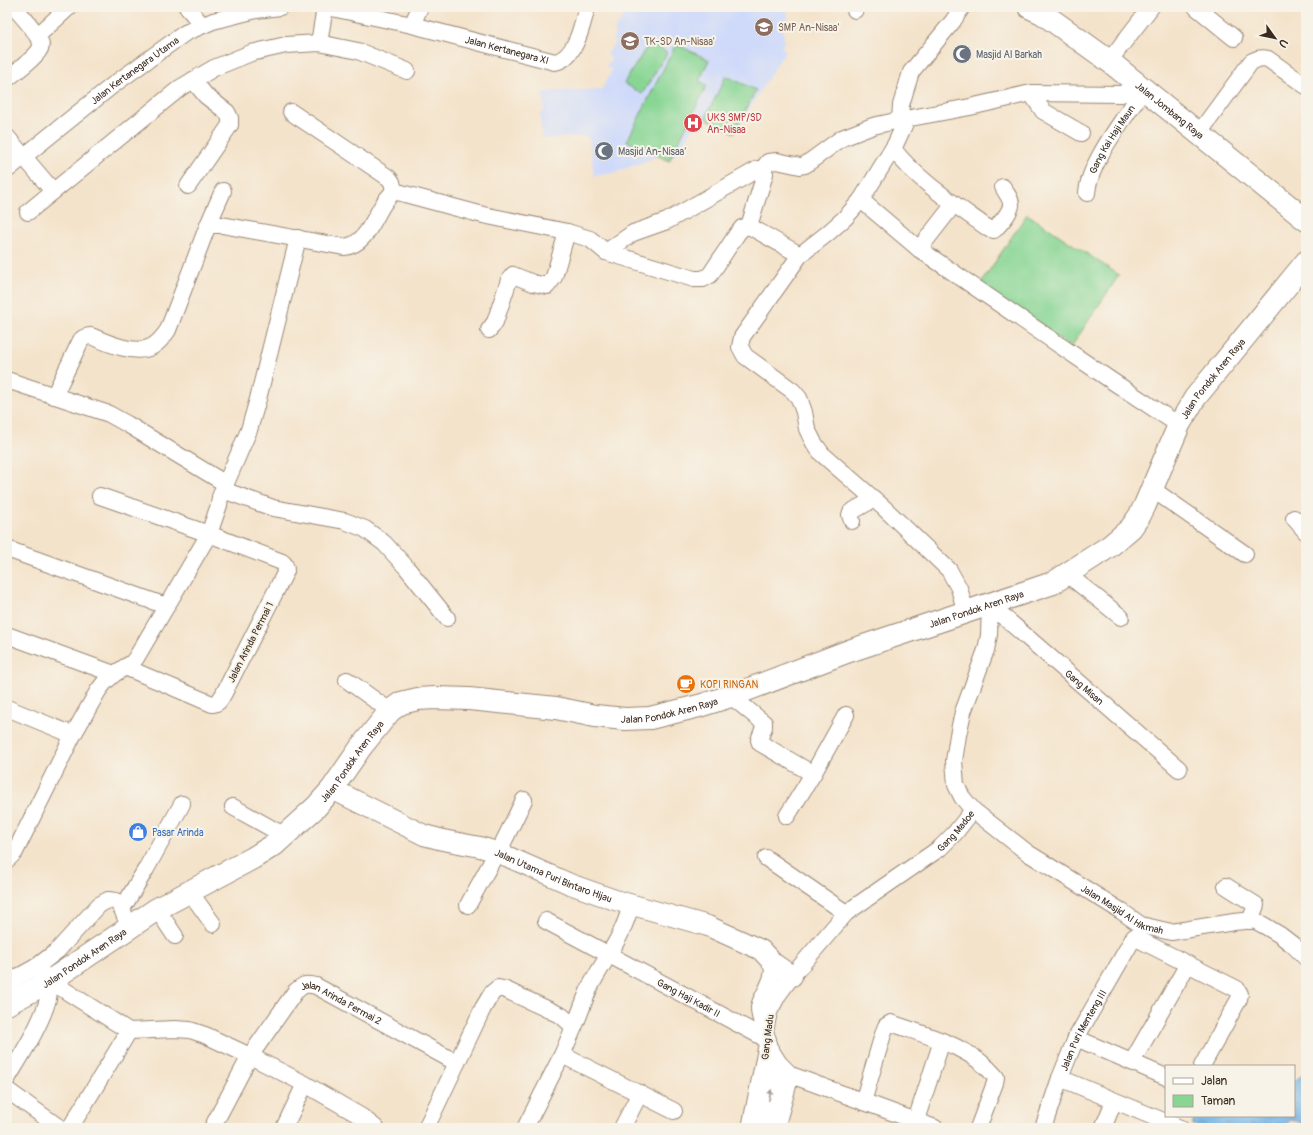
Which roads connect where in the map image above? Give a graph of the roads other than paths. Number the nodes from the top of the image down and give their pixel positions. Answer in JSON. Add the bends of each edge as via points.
{"nodes":[{"id":1,"x":14,"y":7,"type":"edge"},
{"id":2,"x":69,"y":7,"type":"edge"},
{"id":3,"x":187,"y":7,"type":"edge"},
{"id":4,"x":280,"y":7,"type":"edge"},
{"id":5,"x":326,"y":7,"type":"edge"},
{"id":6,"x":420,"y":7,"type":"edge"},
{"id":7,"x":588,"y":7,"type":"edge"},
{"id":8,"x":962,"y":7,"type":"edge"},
{"id":9,"x":1029,"y":7,"type":"edge"},
{"id":10,"x":1151,"y":7,"type":"edge"},
{"id":11,"x":1196,"y":7,"type":"edge"},
{"id":12,"x":202,"y":25,"type":"junction"},
{"id":13,"x":412,"y":25,"type":"junction"},
{"id":14,"x":37,"y":36,"type":"junction"},
{"id":15,"x":1234,"y":38,"type":"dead end"},
{"id":16,"x":319,"y":43,"type":"junction"},
{"id":17,"x":1110,"y":61,"type":"junction"},
{"id":18,"x":407,"y":72,"type":"dead end"},
{"id":19,"x":7,"y":79,"type":"edge"},
{"id":20,"x":193,"y":80,"type":"junction"},
{"id":21,"x":1140,"y":85,"type":"junction"},
{"id":22,"x":1306,"y":86,"type":"edge"},
{"id":23,"x":1031,"y":93,"type":"junction"},
{"id":24,"x":291,"y":112,"type":"dead end"},
{"id":25,"x":903,"y":119,"type":"junction"},
{"id":26,"x":1081,"y":133,"type":"dead end"},
{"id":27,"x":1199,"y":133,"type":"junction"},
{"id":28,"x":7,"y":138,"type":"edge"},
{"id":29,"x":893,"y":149,"type":"junction"},
{"id":30,"x":23,"y":156,"type":"junction"},
{"id":31,"x":7,"y":170,"type":"edge"},
{"id":32,"x":762,"y":170,"type":"junction"},
{"id":33,"x":188,"y":186,"type":"dead end"},
{"id":34,"x":1002,"y":187,"type":"dead end"},
{"id":35,"x":53,"y":191,"type":"junction"},
{"id":36,"x":223,"y":191,"type":"dead end"},
{"id":37,"x":394,"y":191,"type":"junction"},
{"id":38,"x":1087,"y":193,"type":"dead end"},
{"id":39,"x":861,"y":200,"type":"junction"},
{"id":40,"x":954,"y":204,"type":"junction"},
{"id":41,"x":28,"y":212,"type":"dead end"},
{"id":42,"x":1306,"y":220,"type":"edge"},
{"id":43,"x":208,"y":225,"type":"junction"},
{"id":44,"x":749,"y":226,"type":"junction"},
{"id":45,"x":567,"y":232,"type":"junction"},
{"id":46,"x":298,"y":238,"type":"junction"},
{"id":47,"x":919,"y":249,"type":"junction"},
{"id":48,"x":606,"y":252,"type":"junction"},
{"id":49,"x":800,"y":255,"type":"junction"},
{"id":50,"x":1306,"y":262,"type":"edge"},
{"id":51,"x":489,"y":330,"type":"dead end"},
{"id":52,"x":7,"y":380,"type":"edge"},
{"id":53,"x":54,"y":396,"type":"junction"},
{"id":54,"x":1178,"y":425,"type":"junction"},
{"id":55,"x":224,"y":487,"type":"junction"},
{"id":56,"x":1152,"y":489,"type":"junction"},
{"id":57,"x":100,"y":496,"type":"dead end"},
{"id":58,"x":874,"y":499,"type":"junction"},
{"id":59,"x":1294,"y":518,"type":"dead end"},
{"id":60,"x":852,"y":520,"type":"dead end"},
{"id":61,"x":1306,"y":532,"type":"edge"},
{"id":62,"x":209,"y":534,"type":"junction"},
{"id":63,"x":7,"y":549,"type":"edge"},
{"id":64,"x":1245,"y":554,"type":"dead end"},
{"id":65,"x":1066,"y":574,"type":"junction"},
{"id":66,"x":990,"y":605,"type":"junction"},
{"id":67,"x":166,"y":606,"type":"junction"},
{"id":68,"x":966,"y":613,"type":"junction"},
{"id":69,"x":1121,"y":617,"type":"dead end"},
{"id":70,"x":447,"y":618,"type":"dead end"},
{"id":71,"x":7,"y":635,"type":"edge"},
{"id":72,"x":120,"y":670,"type":"junction"},
{"id":73,"x":347,"y":680,"type":"dead end"},
{"id":74,"x":731,"y":696,"type":"junction"},
{"id":75,"x":7,"y":708,"type":"edge"},
{"id":76,"x":390,"y":711,"type":"junction"},
{"id":77,"x":846,"y":715,"type":"dead end"},
{"id":78,"x":73,"y":735,"type":"junction"},
{"id":79,"x":1179,"y":769,"type":"dead end"},
{"id":80,"x":813,"y":774,"type":"junction"},
{"id":81,"x":332,"y":789,"type":"junction"},
{"id":82,"x":524,"y":800,"type":"dead end"},
{"id":83,"x":182,"y":804,"type":"dead end"},
{"id":84,"x":233,"y":807,"type":"dead end"},
{"id":85,"x":974,"y":810,"type":"junction"},
{"id":86,"x":787,"y":816,"type":"dead end"},
{"id":87,"x":285,"y":836,"type":"junction"},
{"id":88,"x":498,"y":852,"type":"junction"},
{"id":89,"x":766,"y":858,"type":"dead end"},
{"id":90,"x":7,"y":860,"type":"edge"},
{"id":91,"x":1226,"y":886,"type":"dead end"},
{"id":92,"x":190,"y":892,"type":"junction"},
{"id":93,"x":631,"y":904,"type":"junction"},
{"id":94,"x":468,"y":905,"type":"dead end"},
{"id":95,"x":157,"y":909,"type":"junction"},
{"id":96,"x":846,"y":913,"type":"junction"},
{"id":97,"x":126,"y":918,"type":"junction"},
{"id":98,"x":546,"y":920,"type":"dead end"},
{"id":99,"x":1250,"y":921,"type":"junction"},
{"id":100,"x":213,"y":924,"type":"dead end"},
{"id":101,"x":175,"y":936,"type":"dead end"},
{"id":102,"x":610,"y":955,"type":"junction"},
{"id":103,"x":1306,"y":958,"type":"edge"},
{"id":104,"x":773,"y":963,"type":"junction"},
{"id":105,"x":1188,"y":964,"type":"junction"},
{"id":106,"x":43,"y":974,"type":"junction"},
{"id":107,"x":792,"y":976,"type":"junction"},
{"id":108,"x":7,"y":983,"type":"edge"},
{"id":109,"x":7,"y":1004,"type":"edge"},
{"id":110,"x":574,"y":1028,"type":"junction"},
{"id":111,"x":129,"y":1031,"type":"junction"},
{"id":112,"x":1076,"y":1038,"type":"junction"},
{"id":113,"x":767,"y":1039,"type":"junction"},
{"id":114,"x":942,"y":1041,"type":"junction"},
{"id":115,"x":562,"y":1055,"type":"junction"},
{"id":116,"x":250,"y":1056,"type":"junction"},
{"id":117,"x":1132,"y":1062,"type":"junction"},
{"id":118,"x":779,"y":1063,"type":"junction"},
{"id":119,"x":457,"y":1064,"type":"junction"},
{"id":120,"x":1203,"y":1065,"type":"edge"},
{"id":121,"x":791,"y":1075,"type":"junction"},
{"id":122,"x":1165,"y":1077,"type":"edge"},
{"id":123,"x":1060,"y":1078,"type":"junction"},
{"id":124,"x":7,"y":1079,"type":"edge"},
{"id":125,"x":305,"y":1084,"type":"junction"},
{"id":126,"x":7,"y":1090,"type":"edge"},
{"id":127,"x":640,"y":1093,"type":"junction"},
{"id":128,"x":1114,"y":1101,"type":"junction"},
{"id":129,"x":863,"y":1102,"type":"junction"},
{"id":130,"x":674,"y":1111,"type":"dead end"},
{"id":131,"x":916,"y":1120,"type":"junction"},
{"id":132,"x":360,"y":1122,"type":"edge"},
{"id":133,"x":1176,"y":1124,"type":"edge"},
{"id":134,"x":60,"y":1128,"type":"edge"},
{"id":135,"x":70,"y":1128,"type":"edge"},
{"id":136,"x":212,"y":1128,"type":"edge"},
{"id":137,"x":284,"y":1128,"type":"edge"},
{"id":138,"x":376,"y":1128,"type":"edge"},
{"id":139,"x":426,"y":1128,"type":"edge"},
{"id":140,"x":525,"y":1128,"type":"edge"},
{"id":141,"x":622,"y":1128,"type":"edge"},
{"id":142,"x":750,"y":1128,"type":"edge"},
{"id":143,"x":765,"y":1128,"type":"edge"},
{"id":144,"x":776,"y":1128,"type":"edge"},
{"id":145,"x":935,"y":1128,"type":"edge"},
{"id":146,"x":978,"y":1128,"type":"edge"},
{"id":147,"x":1043,"y":1128,"type":"edge"},
{"id":148,"x":1103,"y":1128,"type":"edge"}],
"edges":[{"from":1,"to":14,"type":"street"},
{"from":2,"to":14,"type":"street"},
{"from":3,"to":12,"type":"street"},
{"from":4,"to":12,"type":"street","name":"Jalan Kertanegara Utama","via":[[256,10]]},
{"from":5,"to":13,"type":"street"},
{"from":5,"to":16,"type":"street"},
{"from":6,"to":13,"type":"street"},
{"from":7,"to":13,"type":"street","name":"Jalan Kertanegara XI","via":[[572,50],[563,60],[555,62]]},
{"from":8,"to":25,"type":"street","via":[[911,72],[900,105]]},
{"from":9,"to":17,"type":"main road","name":"Jalan Jombang Raya","via":[[1042,13]]},
{"from":10,"to":17,"type":"street"},
{"from":11,"to":15,"type":"street"},
{"from":12,"to":30,"type":"street","name":"Jalan Kertanegara Utama","via":[[185,33],[144,62]]},
{"from":14,"to":19,"type":"street","via":[[41,44],[38,51]]},
{"from":16,"to":18,"type":"street","via":[[358,50]]},
{"from":16,"to":20,"type":"street","via":[[286,45],[251,53],[214,68]]},
{"from":17,"to":21,"type":"main road","name":"Jalan Jombang Raya"},
{"from":20,"to":33,"type":"street","via":[[206,96],[227,112],[230,125]]},
{"from":20,"to":35,"type":"street"},
{"from":21,"to":23,"type":"street","via":[[1121,94]]},
{"from":21,"to":27,"type":"main road","name":"Jalan Jombang Raya"},
{"from":21,"to":38,"type":"street","name":"Gang Kai Haji Maun","via":[[1093,169]]},
{"from":22,"to":27,"type":"street","via":[[1268,59],[1258,58],[1251,62]]},
{"from":23,"to":25,"type":"street"},
{"from":23,"to":26,"type":"street","via":[[1043,111]]},
{"from":24,"to":37,"type":"street","via":[[389,178]]},
{"from":25,"to":29,"type":"street"},
{"from":25,"to":32,"type":"street","via":[[873,126],[842,138],[810,162],[800,166],[777,161],[768,162]]},
{"from":27,"to":42,"type":"main road","name":"Jalan Jombang Raya"},
{"from":28,"to":30,"type":"street"},
{"from":29,"to":39,"type":"street"},
{"from":29,"to":40,"type":"street","via":[[907,165]]},
{"from":30,"to":31,"type":"street","name":"Jalan Kertanegara Utama"},
{"from":30,"to":35,"type":"street"},
{"from":32,"to":44,"type":"street","via":[[764,174]]},
{"from":32,"to":48,"type":"street","via":[[758,169],[667,221],[634,233]]},
{"from":34,"to":40,"type":"street","via":[[1011,207],[994,230]]},
{"from":35,"to":41,"type":"street"},
{"from":36,"to":43,"type":"street"},
{"from":37,"to":45,"type":"street","via":[[483,215]]},
{"from":37,"to":46,"type":"street","via":[[361,239],[351,246],[344,247]]},
{"from":39,"to":47,"type":"street"},
{"from":39,"to":49,"type":"street","via":[[845,218]]},
{"from":40,"to":47,"type":"street"},
{"from":43,"to":46,"type":"street"},
{"from":43,"to":53,"type":"street","via":[[168,330],[160,341],[148,349],[133,349],[119,347],[91,336],[84,337]]},
{"from":44,"to":48,"type":"street","via":[[742,228],[710,275],[703,280]]},
{"from":44,"to":49,"type":"street"},
{"from":45,"to":48,"type":"street","via":[[590,239]]},
{"from":45,"to":51,"type":"street","via":[[554,277],[547,286],[513,275],[495,322]]},
{"from":46,"to":55,"type":"street","via":[[251,424]]},
{"from":47,"to":54,"type":"street"},
{"from":49,"to":58,"type":"street","via":[[742,336],[740,347],[745,356],[793,391],[799,398],[807,429],[822,454]]},
{"from":50,"to":54,"type":"main road","name":"Jalan Pondok Aren Raya","via":[[1195,398]]},
{"from":52,"to":53,"type":"street"},
{"from":53,"to":55,"type":"street","via":[[108,414],[128,424]]},
{"from":54,"to":56,"type":"main road","name":"Jalan Pondok Aren Raya"},
{"from":55,"to":62,"type":"street"},
{"from":55,"to":70,"type":"street","via":[[273,508],[345,521],[365,529],[384,543]]},
{"from":56,"to":64,"type":"street"},
{"from":56,"to":65,"type":"main road","name":"Jalan Pondok Aren Raya","via":[[1131,528],[1110,546]]},
{"from":57,"to":62,"type":"street","name":"Jalan Arinda Permai 1"},
{"from":58,"to":60,"type":"street","via":[[852,512]]},
{"from":58,"to":68,"type":"street","via":[[949,570],[959,588]]},
{"from":59,"to":61,"type":"street"},
{"from":62,"to":67,"type":"street"},
{"from":62,"to":72,"type":"street","name":"Jalan Arinda Permai 1","via":[[282,562],[286,568],[219,701],[212,704]]},
{"from":63,"to":67,"type":"street"},
{"from":65,"to":66,"type":"main road","name":"Jalan Pondok Aren Raya","via":[[1053,583]]},
{"from":65,"to":69,"type":"street"},
{"from":66,"to":68,"type":"main road","name":"Jalan Pondok Aren Raya"},
{"from":66,"to":79,"type":"street","name":"Gang Misan"},
{"from":66,"to":85,"type":"street","name":"Gang Madoe","via":[[986,650],[963,712],[954,761],[956,785],[962,797]]},
{"from":67,"to":72,"type":"street","via":[[136,658]]},
{"from":68,"to":74,"type":"main road","name":"Jalan Pondok Aren Raya","via":[[849,651]]},
{"from":71,"to":72,"type":"street","name":"Jalan Arinda Permai 1"},
{"from":72,"to":78,"type":"street","via":[[98,691]]},
{"from":73,"to":76,"type":"street"},
{"from":74,"to":76,"type":"main road","name":"Jalan Pondok Aren Raya","via":[[650,718],[625,719],[556,708],[435,698],[401,703]]},
{"from":74,"to":80,"type":"street","via":[[764,723],[758,740],[760,743]]},
{"from":75,"to":78,"type":"street"},
{"from":76,"to":81,"type":"main road","name":"Jalan Pondok Aren Raya"},
{"from":77,"to":80,"type":"street"},
{"from":78,"to":90,"type":"street","via":[[15,852]]},
{"from":80,"to":86,"type":"street"},
{"from":81,"to":87,"type":"main road","name":"Jalan Pondok Aren Raya"},
{"from":81,"to":88,"type":"street","name":"Jalan Utama Puri Bintaro Hijau","via":[[424,835]]},
{"from":82,"to":88,"type":"street"},
{"from":83,"to":97,"type":"street","via":[[146,869]]},
{"from":84,"to":87,"type":"street"},
{"from":85,"to":96,"type":"street","name":"Gang Madoe","via":[[940,848]]},
{"from":85,"to":99,"type":"street","name":"Jalan Masjid Al Hikmah","via":[[1028,853],[1141,925],[1171,932]]},
{"from":87,"to":92,"type":"main road","name":"Jalan Pondok Aren Raya","via":[[253,858]]},
{"from":88,"to":93,"type":"street","name":"Jalan Utama Puri Bintaro Hijau","via":[[570,884]]},
{"from":88,"to":94,"type":"street"},
{"from":89,"to":96,"type":"street"},
{"from":91,"to":99,"type":"street","via":[[1256,905]]},
{"from":92,"to":95,"type":"main road","name":"Jalan Pondok Aren Raya"},
{"from":92,"to":100,"type":"street"},
{"from":93,"to":102,"type":"street","via":[[619,939]]},
{"from":93,"to":104,"type":"street","name":"Jalan Utama Puri Bintaro Hijau","via":[[708,926],[761,950]]},
{"from":95,"to":97,"type":"main road","name":"Jalan Pondok Aren Raya"},
{"from":95,"to":101,"type":"street"},
{"from":96,"to":107,"type":"street","name":"Gang Madoe"},
{"from":97,"to":106,"type":"main road","name":"Jalan Pondok Aren Raya"},
{"from":97,"to":106,"type":"street","via":[[116,902],[108,900],[99,905],[57,951]]},
{"from":98,"to":102,"type":"street","name":"Gang Haji Kadir II"},
{"from":99,"to":103,"type":"street","name":"Jalan Masjid Al Hikmah","via":[[1254,920],[1280,935]]},
{"from":102,"to":110,"type":"street","via":[[591,985]]},
{"from":102,"to":113,"type":"street","name":"Gang Haji Kadir II"},
{"from":104,"to":107,"type":"street","name":"Jalan Utama Puri Bintaro Hijau"},
{"from":104,"to":113,"type":"street","via":[[772,976],[760,1002],[759,1014]]},
{"from":105,"to":112,"type":"street","name":"Jalan Puri Menteng III","via":[[1134,937]]},
{"from":105,"to":117,"type":"street"},
{"from":105,"to":120,"type":"street","via":[[1237,989],[1240,994],[1240,999]]},
{"from":106,"to":108,"type":"street"},
{"from":106,"to":109,"type":"main road","name":"Jalan Pondok Aren Raya"},
{"from":106,"to":111,"type":"street"},
{"from":106,"to":124,"type":"street","via":[[48,999],[25,1049]]},
{"from":107,"to":113,"type":"street","name":"Gang Madu","via":[[769,1012]]},
{"from":110,"to":115,"type":"street"},
{"from":110,"to":119,"type":"street","via":[[562,1016],[498,988],[483,1008]]},
{"from":111,"to":116,"type":"street","via":[[190,1030]]},
{"from":111,"to":135,"type":"street"},
{"from":112,"to":117,"type":"street"},
{"from":112,"to":123,"type":"street","name":"Jalan Puri Menteng III"},
{"from":113,"to":118,"type":"street"},
{"from":113,"to":142,"type":"street","name":"Gang Madu"},
{"from":114,"to":129,"type":"street","via":[[891,1023],[886,1026]]},
{"from":114,"to":131,"type":"street"},
{"from":114,"to":146,"type":"street","via":[[966,1052],[996,1077]]},
{"from":115,"to":127,"type":"street"},
{"from":115,"to":140,"type":"street"},
{"from":116,"to":119,"type":"street","name":"Jalan Arinda Permai 2","via":[[295,992],[303,985],[309,984]]},
{"from":116,"to":125,"type":"street"},
{"from":116,"to":136,"type":"street","name":"Jalan Arinda Permai 2"},
{"from":117,"to":122,"type":"street"},
{"from":118,"to":121,"type":"street"},
{"from":143,"to":118,"type":"street","one_way":true,"via":[[765,1117]]},
{"from":119,"to":139,"type":"street"},
{"from":121,"to":129,"type":"street"},
{"from":121,"to":144,"type":"street"},
{"from":123,"to":128,"type":"street"},
{"from":123,"to":147,"type":"street","name":"Jalan Puri Menteng III"},
{"from":125,"to":132,"type":"street"},
{"from":125,"to":137,"type":"street"},
{"from":126,"to":134,"type":"street"},
{"from":127,"to":130,"type":"street"},
{"from":127,"to":141,"type":"street"},
{"from":128,"to":133,"type":"street"},
{"from":128,"to":148,"type":"street"},
{"from":129,"to":131,"type":"street"},
{"from":131,"to":145,"type":"street"},
{"from":132,"to":138,"type":"street"}]}
